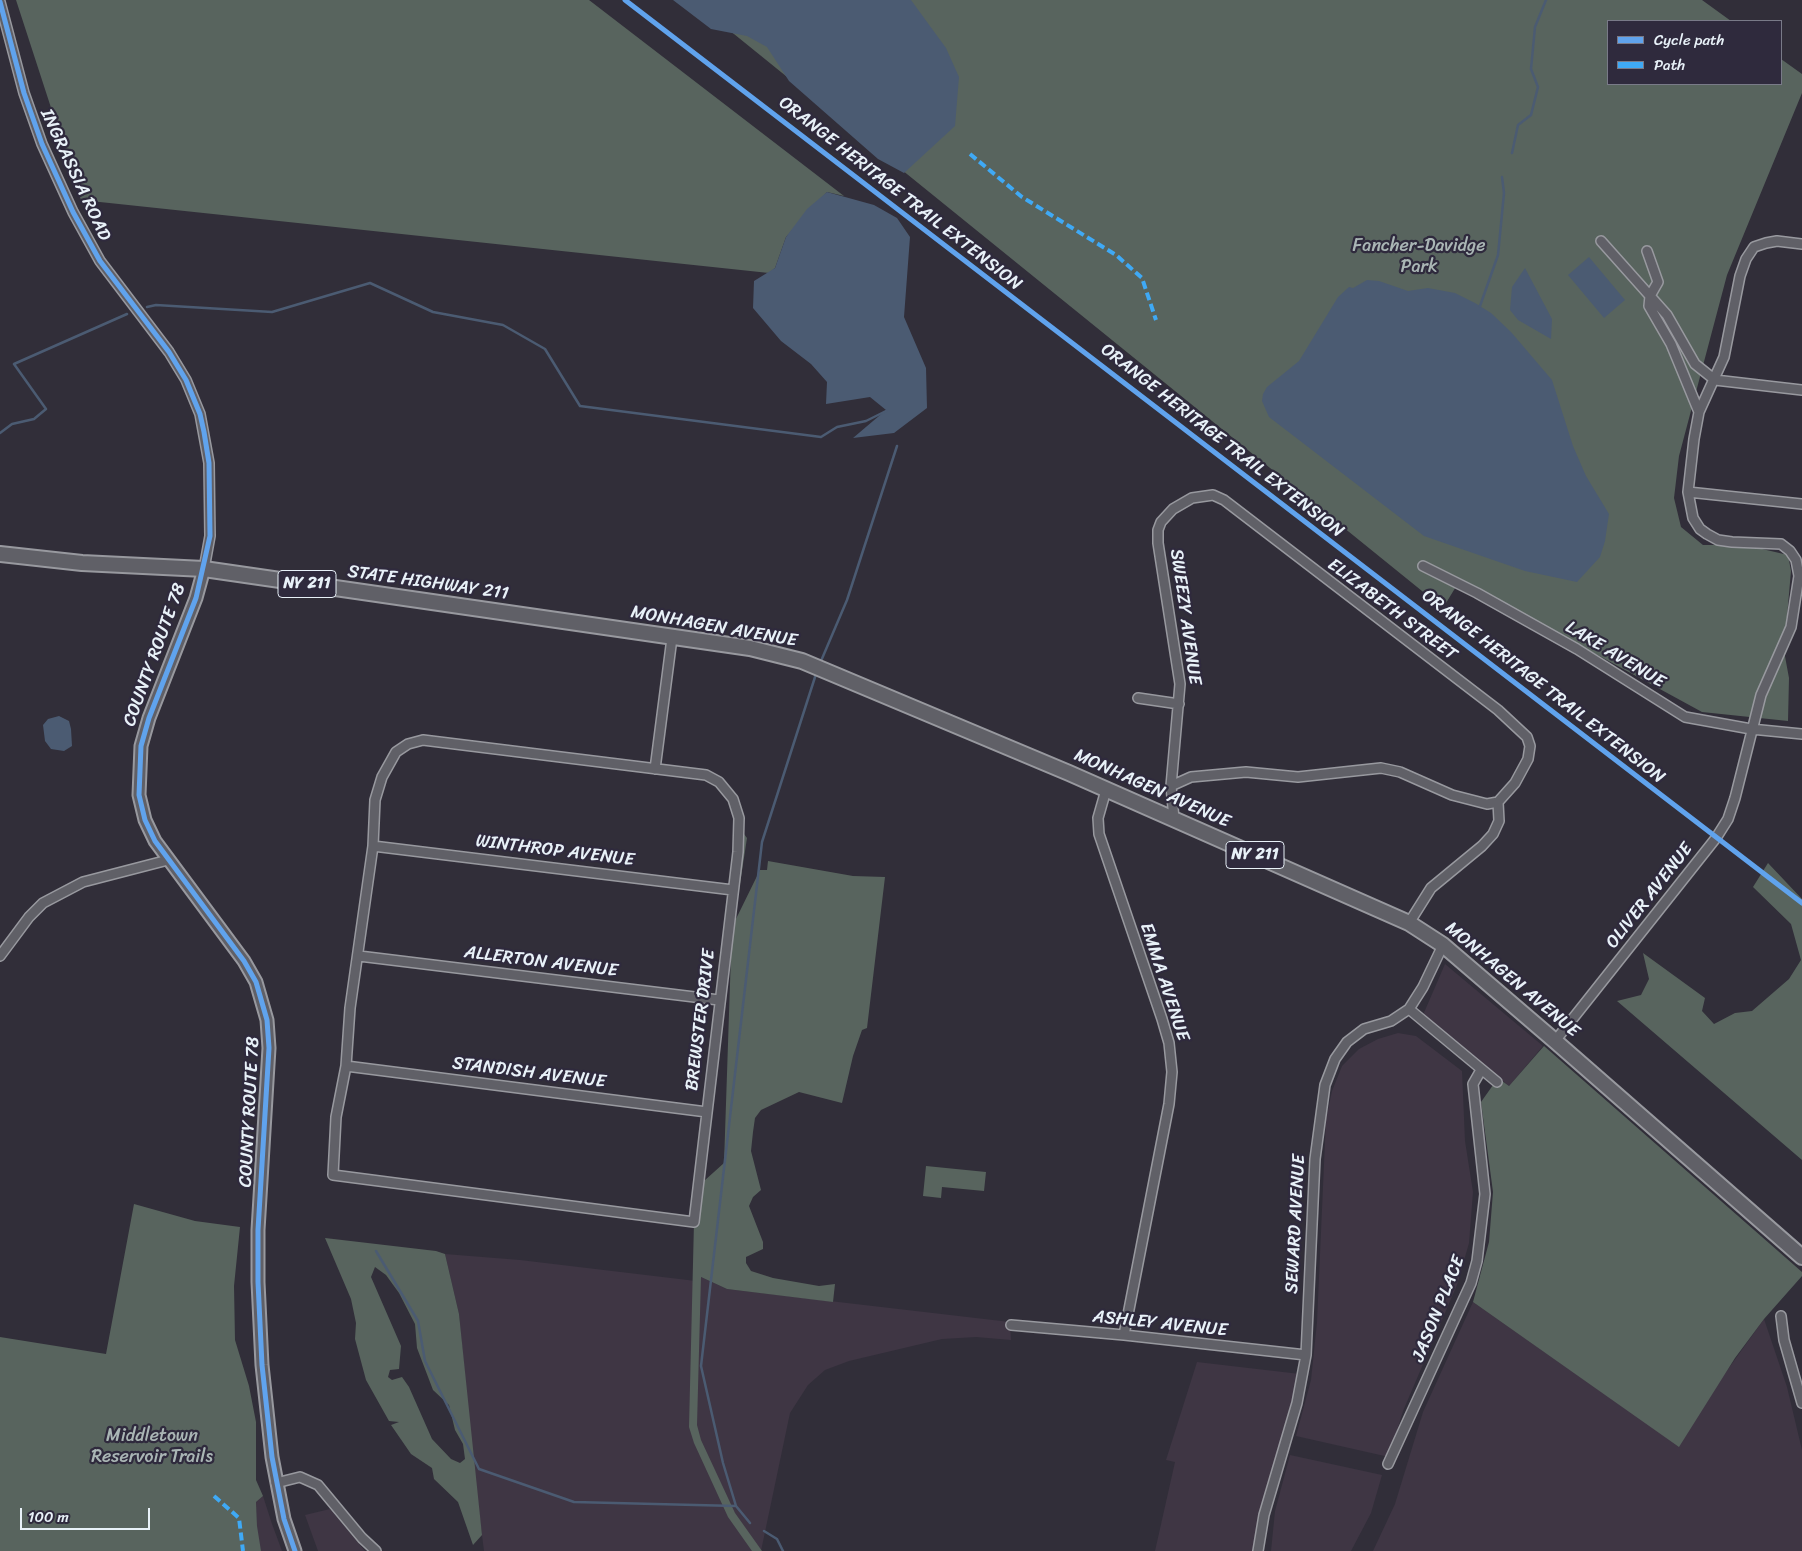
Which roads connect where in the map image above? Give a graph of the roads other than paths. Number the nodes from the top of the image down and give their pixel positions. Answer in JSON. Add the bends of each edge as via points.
{"nodes":[{"id":1,"x":0,"y":2,"type":"edge"},
{"id":2,"x":1601,"y":240,"type":"dead end"},
{"id":3,"x":1802,"y":244,"type":"edge"},
{"id":4,"x":1647,"y":251,"type":"dead end"},
{"id":5,"x":1650,"y":296,"type":"junction"},
{"id":6,"x":1715,"y":380,"type":"junction"},
{"id":7,"x":1802,"y":390,"type":"edge"},
{"id":8,"x":1699,"y":412,"type":"junction"},
{"id":9,"x":1688,"y":492,"type":"junction"},
{"id":10,"x":1224,"y":500,"type":"joint"},
{"id":11,"x":1802,"y":504,"type":"edge"},
{"id":12,"x":0,"y":554,"type":"edge"},
{"id":13,"x":1423,"y":566,"type":"dead end"},
{"id":14,"x":204,"y":569,"type":"junction"},
{"id":15,"x":1797,"y":614,"type":"edge"},
{"id":16,"x":612,"y":629,"type":"joint"},
{"id":17,"x":672,"y":638,"type":"junction"},
{"id":18,"x":1138,"y":698,"type":"dead end"},
{"id":19,"x":1179,"y":704,"type":"junction"},
{"id":20,"x":1751,"y":729,"type":"junction"},
{"id":21,"x":1802,"y":734,"type":"edge"},
{"id":22,"x":655,"y":769,"type":"junction"},
{"id":23,"x":1171,"y":786,"type":"junction"},
{"id":24,"x":1106,"y":790,"type":"junction"},
{"id":25,"x":1498,"y":802,"type":"junction"},
{"id":26,"x":1174,"y":819,"type":"junction"},
{"id":27,"x":373,"y":846,"type":"junction"},
{"id":28,"x":168,"y":860,"type":"junction"},
{"id":29,"x":733,"y":890,"type":"junction"},
{"id":30,"x":1409,"y":922,"type":"junction"},
{"id":31,"x":1443,"y":945,"type":"junction"},
{"id":32,"x":0,"y":956,"type":"edge"},
{"id":33,"x":359,"y":956,"type":"junction"},
{"id":34,"x":719,"y":1000,"type":"junction"},
{"id":35,"x":1409,"y":1008,"type":"junction"},
{"id":36,"x":1556,"y":1041,"type":"junction"},
{"id":37,"x":346,"y":1066,"type":"junction"},
{"id":38,"x":1481,"y":1070,"type":"junction"},
{"id":39,"x":1497,"y":1082,"type":"dead end"},
{"id":40,"x":707,"y":1112,"type":"junction"},
{"id":41,"x":1802,"y":1257,"type":"edge"},
{"id":42,"x":1781,"y":1316,"type":"dead end"},
{"id":43,"x":1011,"y":1326,"type":"dead end"},
{"id":44,"x":1124,"y":1335,"type":"junction"},
{"id":45,"x":1306,"y":1355,"type":"junction"},
{"id":46,"x":1802,"y":1403,"type":"edge"},
{"id":47,"x":1388,"y":1464,"type":"dead end"},
{"id":48,"x":276,"y":1483,"type":"junction"},
{"id":49,"x":295,"y":1551,"type":"edge"},
{"id":50,"x":376,"y":1551,"type":"edge"},
{"id":51,"x":1258,"y":1551,"type":"edge"}],
"edges":[{"from":1,"to":14,"type":"street","name":"INGRASSIA ROAD","via":[[24,93],[42,144],[73,212],[100,261],[169,352],[186,380],[200,414],[209,463],[210,536]]},
{"from":2,"to":5,"type":"street"},
{"from":3,"to":6,"type":"street","name":"OLIVER AVENUE","via":[[1766,243],[1754,247],[1746,259],[1724,356]]},
{"from":4,"to":5,"type":"street","via":[[1658,282]]},
{"from":5,"to":6,"type":"street","via":[[1667,315],[1695,364]]},
{"from":5,"to":8,"type":"street","via":[[1649,306],[1671,344]]},
{"from":6,"to":7,"type":"street"},
{"from":6,"to":8,"type":"street","name":"OLIVER AVENUE"},
{"from":8,"to":9,"type":"street","name":"OLIVER AVENUE"},
{"from":9,"to":11,"type":"street"},
{"from":9,"to":15,"type":"street","name":"OLIVER AVENUE","via":[[1693,518],[1707,534],[1732,542],[1781,544],[1790,551],[1796,560],[1799,576]]},
{"from":10,"to":19,"type":"street","name":"SWEEZY AVENUE","via":[[1213,495],[1192,498],[1173,509],[1158,530],[1180,684]]},
{"from":10,"to":25,"type":"street","name":"ELIZABETH STREET","via":[[1498,710],[1527,737],[1530,752],[1515,783]]},
{"from":12,"to":14,"type":"main road","name":"STATE HIGHWAY 211","number":"NY 211","via":[[82,563]]},
{"from":13,"to":20,"type":"street","name":"LAKE AVENUE","via":[[1577,649],[1685,717]]},
{"from":14,"to":16,"type":"main road","name":"STATE HIGHWAY 211","number":"NY 211"},
{"from":14,"to":28,"type":"street","name":"COUNTY ROUTE 78","via":[[141,746],[141,808],[148,828]]},
{"from":15,"to":20,"type":"street","name":"OLIVER AVENUE","via":[[1765,682]]},
{"from":16,"to":17,"type":"main road","name":"MONHAGEN AVENUE","number":"NY 211"},
{"from":17,"to":22,"type":"street"},
{"from":17,"to":24,"type":"main road","name":"MONHAGEN AVENUE","number":"NY 211","via":[[750,648],[802,661]]},
{"from":18,"to":19,"type":"street"},
{"from":19,"to":23,"type":"street","name":"SWEEZY AVENUE"},
{"from":20,"to":21,"type":"street","name":"LAKE AVENUE"},
{"from":20,"to":36,"type":"street","name":"OLIVER AVENUE","via":[[1728,819]]},
{"from":22,"to":27,"type":"street","name":"BREWSTER DRIVE","via":[[442,741],[423,740],[408,744],[396,752],[382,777],[375,800]]},
{"from":22,"to":29,"type":"street","name":"BREWSTER DRIVE","via":[[706,775],[719,782],[733,799],[740,831]]},
{"from":23,"to":25,"type":"street","via":[[1191,777],[1246,772],[1298,777],[1381,768],[1400,772],[1452,795],[1487,804]]},
{"from":23,"to":26,"type":"street","name":"SWEEZY AVENUE"},
{"from":24,"to":26,"type":"main road","name":"MONHAGEN AVENUE","number":"NY 211"},
{"from":24,"to":44,"type":"street","name":"EMMA AVENUE","via":[[1098,818],[1099,834],[1162,1019],[1172,1072],[1170,1104]]},
{"from":25,"to":30,"type":"street","via":[[1499,821],[1494,834],[1431,888]]},
{"from":26,"to":30,"type":"main road","name":"MONHAGEN AVENUE","number":"NY 211"},
{"from":27,"to":29,"type":"street","name":"WINTHROP AVENUE"},
{"from":27,"to":33,"type":"street","name":"BREWSTER DRIVE"},
{"from":28,"to":32,"type":"street","via":[[83,882],[52,898],[34,911]]},
{"from":28,"to":48,"type":"street","name":"COUNTY ROUTE 78","via":[[244,961],[256,982],[267,1020],[269,1048],[258,1282],[262,1365]]},
{"from":29,"to":34,"type":"street","name":"BREWSTER DRIVE"},
{"from":30,"to":31,"type":"main road","name":"MONHAGEN AVENUE","number":"NY 211"},
{"from":31,"to":35,"type":"street","name":"SEWARD AVENUE"},
{"from":31,"to":36,"type":"main road","name":"MONHAGEN AVENUE","number":"NY 211"},
{"from":33,"to":34,"type":"street","name":"ALLERTON AVENUE"},
{"from":33,"to":37,"type":"street","name":"BREWSTER DRIVE","via":[[350,1008]]},
{"from":34,"to":40,"type":"street","name":"BREWSTER DRIVE"},
{"from":35,"to":38,"type":"street"},
{"from":35,"to":45,"type":"street","name":"SEWARD AVENUE","via":[[1391,1021],[1364,1029],[1347,1042],[1335,1058],[1325,1085],[1314,1159]]},
{"from":36,"to":41,"type":"main road","name":"MONHAGEN AVENUE","number":"NY 211"},
{"from":37,"to":40,"type":"street","name":"STANDISH AVENUE"},
{"from":37,"to":40,"type":"street","name":"BREWSTER DRIVE","via":[[336,1118],[333,1175],[502,1198],[694,1222]]},
{"from":38,"to":39,"type":"street"},
{"from":38,"to":47,"type":"street","name":"JASON PLACE","via":[[1473,1084],[1485,1194],[1477,1261],[1471,1283]]},
{"from":42,"to":46,"type":"street","via":[[1784,1340]]},
{"from":43,"to":44,"type":"street","name":"ASHLEY AVENUE"},
{"from":44,"to":45,"type":"street","name":"ASHLEY AVENUE"},
{"from":45,"to":51,"type":"street","name":"SEWARD AVENUE","via":[[1297,1403],[1264,1515]]},
{"from":48,"to":49,"type":"street","name":"COUNTY ROUTE 78"},
{"from":48,"to":50,"type":"street","via":[[300,1477],[318,1485]]}]}
